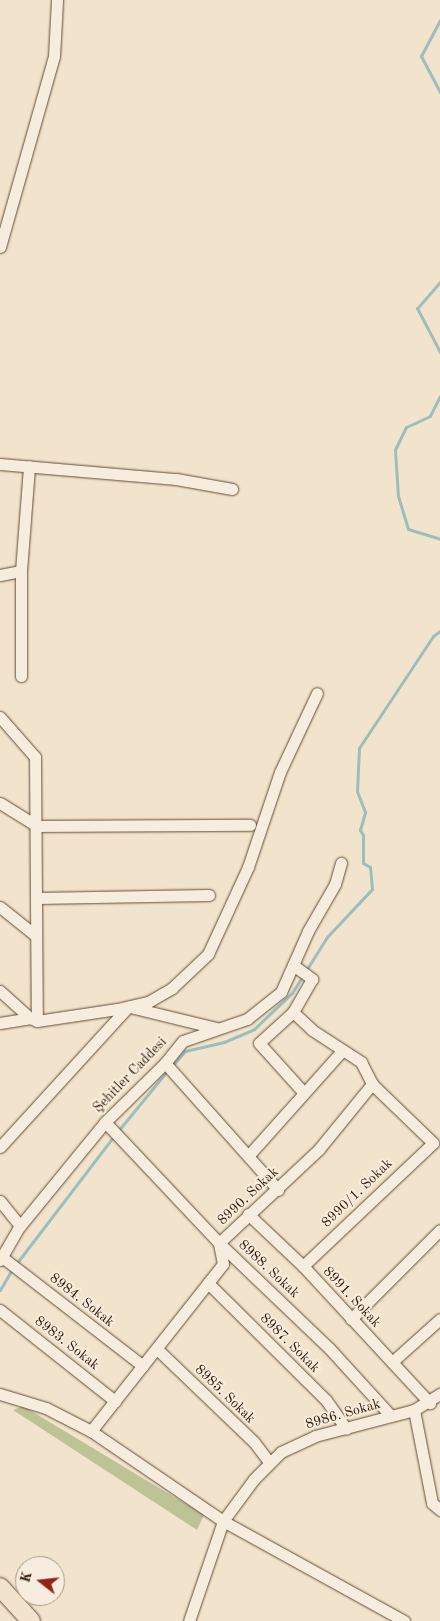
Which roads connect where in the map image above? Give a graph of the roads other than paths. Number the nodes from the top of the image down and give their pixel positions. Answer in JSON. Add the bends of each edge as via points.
{"nodes":[{"id":1,"x":57,"y":0,"type":"edge"},
{"id":2,"x":0,"y":247,"type":"edge"},
{"id":3,"x":0,"y":464,"type":"edge"},
{"id":4,"x":29,"y":466,"type":"junction"},
{"id":5,"x":232,"y":489,"type":"dead end"},
{"id":6,"x":21,"y":571,"type":"junction"},
{"id":7,"x":0,"y":575,"type":"edge"},
{"id":8,"x":21,"y":676,"type":"dead end"},
{"id":9,"x":317,"y":693,"type":"dead end"},
{"id":10,"x":0,"y":718,"type":"edge"},
{"id":11,"x":0,"y":803,"type":"edge"},
{"id":12,"x":250,"y":825,"type":"dead end"},
{"id":13,"x":37,"y":826,"type":"junction"},
{"id":14,"x":341,"y":863,"type":"dead end"},
{"id":15,"x":209,"y":895,"type":"dead end"},
{"id":16,"x":36,"y":898,"type":"junction"},
{"id":17,"x":0,"y":906,"type":"edge"},
{"id":18,"x":35,"y":935,"type":"junction"},
{"id":19,"x":296,"y":967,"type":"junction"},
{"id":20,"x":0,"y":991,"type":"edge"},
{"id":21,"x":128,"y":1007,"type":"junction"},
{"id":22,"x":293,"y":1012,"type":"junction"},
{"id":23,"x":33,"y":1019,"type":"junction"},
{"id":24,"x":0,"y":1023,"type":"edge"},
{"id":25,"x":216,"y":1028,"type":"junction"},
{"id":26,"x":342,"y":1051,"type":"junction"},
{"id":27,"x":165,"y":1064,"type":"junction"},
{"id":28,"x":372,"y":1084,"type":"junction"},
{"id":29,"x":304,"y":1093,"type":"junction"},
{"id":30,"x":105,"y":1122,"type":"junction"},
{"id":31,"x":0,"y":1147,"type":"edge"},
{"id":32,"x":248,"y":1156,"type":"junction"},
{"id":33,"x":278,"y":1190,"type":"junction"},
{"id":34,"x":0,"y":1201,"type":"edge"},
{"id":35,"x":248,"y":1214,"type":"junction"},
{"id":36,"x":20,"y":1226,"type":"junction"},
{"id":37,"x":440,"y":1230,"type":"edge"},
{"id":38,"x":219,"y":1243,"type":"junction"},
{"id":39,"x":4,"y":1260,"type":"edge"},
{"id":40,"x":304,"y":1266,"type":"junction"},
{"id":41,"x":208,"y":1284,"type":"junction"},
{"id":42,"x":0,"y":1310,"type":"edge"},
{"id":43,"x":351,"y":1319,"type":"junction"},
{"id":44,"x":440,"y":1319,"type":"edge"},
{"id":45,"x":157,"y":1349,"type":"junction"},
{"id":46,"x":392,"y":1362,"type":"junction"},
{"id":47,"x":143,"y":1366,"type":"junction"},
{"id":48,"x":0,"y":1394,"type":"edge"},
{"id":49,"x":440,"y":1394,"type":"edge"},
{"id":50,"x":115,"y":1401,"type":"junction"},
{"id":51,"x":435,"y":1402,"type":"edge"},
{"id":52,"x":414,"y":1410,"type":"junction"},
{"id":53,"x":391,"y":1416,"type":"junction"},
{"id":54,"x":346,"y":1429,"type":"junction"},
{"id":55,"x":91,"y":1431,"type":"junction"},
{"id":56,"x":270,"y":1463,"type":"junction"},
{"id":57,"x":440,"y":1510,"type":"edge"},
{"id":58,"x":224,"y":1521,"type":"junction"},
{"id":59,"x":0,"y":1587,"type":"edge"},
{"id":60,"x":26,"y":1619,"type":"edge"},
{"id":61,"x":189,"y":1621,"type":"edge"},
{"id":62,"x":404,"y":1621,"type":"edge"}],
"edges":[{"from":1,"to":2,"type":"street","via":[[54,56]]},
{"from":3,"to":4,"type":"street"},
{"from":4,"to":5,"type":"street","via":[[176,479]]},
{"from":4,"to":6,"type":"street"},
{"from":6,"to":7,"type":"street"},
{"from":6,"to":8,"type":"street"},
{"from":9,"to":21,"type":"street","via":[[280,772],[248,867],[208,954],[172,988],[148,1002]]},
{"from":10,"to":13,"type":"street","via":[[35,757]]},
{"from":11,"to":13,"type":"street"},
{"from":12,"to":13,"type":"street"},
{"from":13,"to":16,"type":"street"},
{"from":14,"to":19,"type":"street","name":"Şehitler Caddesi","via":[[335,884],[311,924]]},
{"from":15,"to":16,"type":"street"},
{"from":16,"to":18,"type":"street"},
{"from":17,"to":18,"type":"street"},
{"from":18,"to":23,"type":"street"},
{"from":19,"to":22,"type":"street","via":[[311,978]]},
{"from":19,"to":25,"type":"street","name":"Şehitler Caddesi","via":[[282,992],[246,1019]]},
{"from":20,"to":23,"type":"street"},
{"from":21,"to":23,"type":"street"},
{"from":21,"to":25,"type":"street"},
{"from":21,"to":31,"type":"street"},
{"from":22,"to":26,"type":"street"},
{"from":22,"to":29,"type":"street","via":[[259,1042]]},
{"from":23,"to":24,"type":"street"},
{"from":25,"to":27,"type":"street","name":"Şehitler Caddesi","via":[[183,1041]]},
{"from":26,"to":28,"type":"street","via":[[361,1062]]},
{"from":26,"to":29,"type":"street"},
{"from":27,"to":30,"type":"street","name":"Şehitler Caddesi"},
{"from":27,"to":32,"type":"street"},
{"from":28,"to":33,"type":"street","name":"8990. Sokak","via":[[319,1149]]},
{"from":28,"to":40,"type":"street","name":"8990/1. Sokak","via":[[433,1142]]},
{"from":29,"to":32,"type":"street"},
{"from":30,"to":36,"type":"street","name":"Şehitler Caddesi"},
{"from":30,"to":38,"type":"street","name":"8988. Sokak"},
{"from":32,"to":33,"type":"street"},
{"from":33,"to":35,"type":"street","name":"8990. Sokak"},
{"from":34,"to":36,"type":"street"},
{"from":35,"to":38,"type":"street","name":"8990. Sokak"},
{"from":35,"to":40,"type":"street","name":"8991. Sokak"},
{"from":36,"to":39,"type":"street","name":"Şehitler Caddesi"},
{"from":37,"to":43,"type":"street"},
{"from":38,"to":41,"type":"street","name":"8990. Sokak","via":[[223,1264]]},
{"from":38,"to":53,"type":"street","name":"8988. Sokak","via":[[329,1348]]},
{"from":39,"to":47,"type":"street","name":"8984. Sokak"},
{"from":40,"to":43,"type":"street","name":"8991. Sokak"},
{"from":41,"to":45,"type":"street","name":"8990. Sokak"},
{"from":41,"to":54,"type":"street","name":"8987. Sokak","via":[[326,1400]]},
{"from":42,"to":50,"type":"street","name":"8983. Sokak"},
{"from":43,"to":46,"type":"street","name":"8991. Sokak"},
{"from":44,"to":46,"type":"street"},
{"from":45,"to":47,"type":"street","name":"8990. Sokak"},
{"from":45,"to":56,"type":"street","name":"8985. Sokak","via":[[254,1442]]},
{"from":46,"to":51,"type":"street","name":"8991. Sokak"},
{"from":47,"to":50,"type":"street","name":"8990. Sokak"},
{"from":48,"to":55,"type":"street","via":[[46,1408]]},
{"from":49,"to":51,"type":"street","name":"8986. Sokak"},
{"from":50,"to":55,"type":"street","name":"8990. Sokak"},
{"from":51,"to":52,"type":"street","name":"8986. Sokak"},
{"from":52,"to":53,"type":"street","name":"8986. Sokak"},
{"from":52,"to":57,"type":"street","via":[[432,1503]]},
{"from":53,"to":54,"type":"street","name":"8986. Sokak"},
{"from":54,"to":56,"type":"street","name":"8986. Sokak","via":[[315,1436],[281,1452]]},
{"from":55,"to":58,"type":"street"},
{"from":56,"to":58,"type":"street","name":"8986. Sokak"},
{"from":58,"to":61,"type":"street","name":"8986. Sokak"},
{"from":58,"to":62,"type":"street"},
{"from":59,"to":60,"type":"main road"}]}
